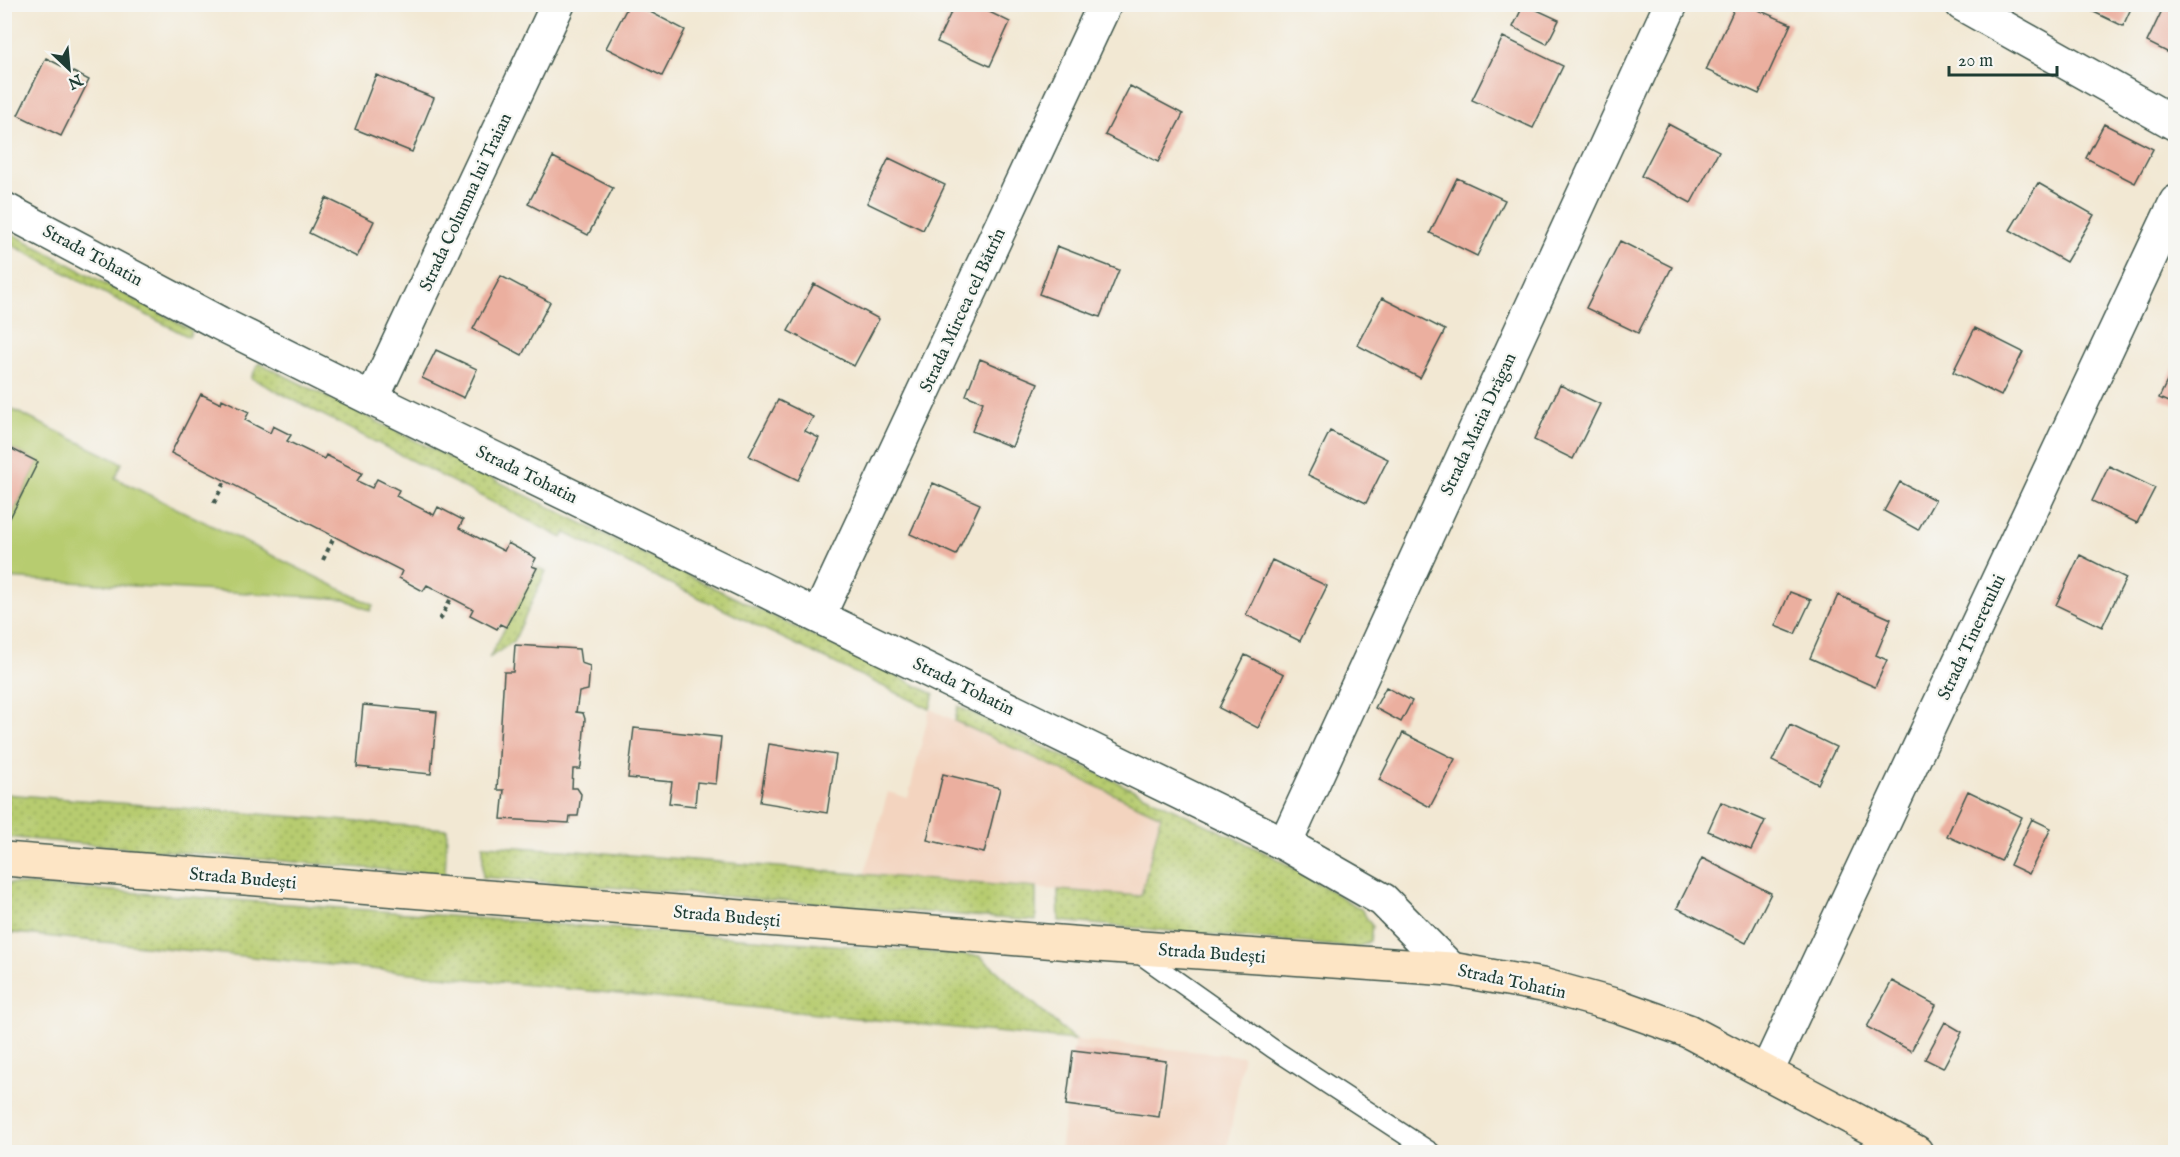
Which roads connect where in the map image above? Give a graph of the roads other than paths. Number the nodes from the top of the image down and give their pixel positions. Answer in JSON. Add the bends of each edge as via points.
{"nodes":[{"id":1,"x":558,"y":4,"type":"edge"},
{"id":2,"x":1105,"y":4,"type":"edge"},
{"id":3,"x":1671,"y":4,"type":"edge"},
{"id":4,"x":1962,"y":4,"type":"edge"},
{"id":5,"x":2175,"y":124,"type":"edge"},
{"id":6,"x":2175,"y":202,"type":"edge"},
{"id":7,"x":4,"y":209,"type":"edge"},
{"id":8,"x":372,"y":399,"type":"junction"},
{"id":9,"x":819,"y":615,"type":"junction"},
{"id":10,"x":1285,"y":844,"type":"junction"},
{"id":11,"x":4,"y":859,"type":"edge"},
{"id":12,"x":1130,"y":948,"type":"junction"},
{"id":13,"x":1451,"y":969,"type":"junction"},
{"id":14,"x":1767,"y":1071,"type":"junction"},
{"id":15,"x":1431,"y":1152,"type":"edge"},
{"id":16,"x":1916,"y":1152,"type":"edge"}],
"edges":[{"from":1,"to":8,"type":"street","name":"Strada Columna lui Traian"},
{"from":2,"to":9,"type":"street","name":"Strada Mircea cel Bătrîn"},
{"from":3,"to":10,"type":"street","name":"Strada Maria Drăgan"},
{"from":4,"to":5,"type":"street"},
{"from":6,"to":14,"type":"street","name":"Strada Tineretului"},
{"from":7,"to":8,"type":"street","name":"Strada Tohatin"},
{"from":8,"to":9,"type":"street","name":"Strada Tohatin"},
{"from":9,"to":10,"type":"street","name":"Strada Tohatin"},
{"from":10,"to":13,"type":"street","name":"Strada Tohatin","via":[[1383,900]]},
{"from":11,"to":12,"type":"street","name":"Strada Budești"},
{"from":12,"to":13,"type":"street","name":"Strada Budești"},
{"from":12,"to":15,"type":"lane","via":[[1272,1048]]},
{"from":13,"to":14,"type":"street","name":"Strada Tohatin","via":[[1542,986],[1618,1006],[1688,1031]]},
{"from":14,"to":16,"type":"street","name":"Strada Tohatin"}]}
